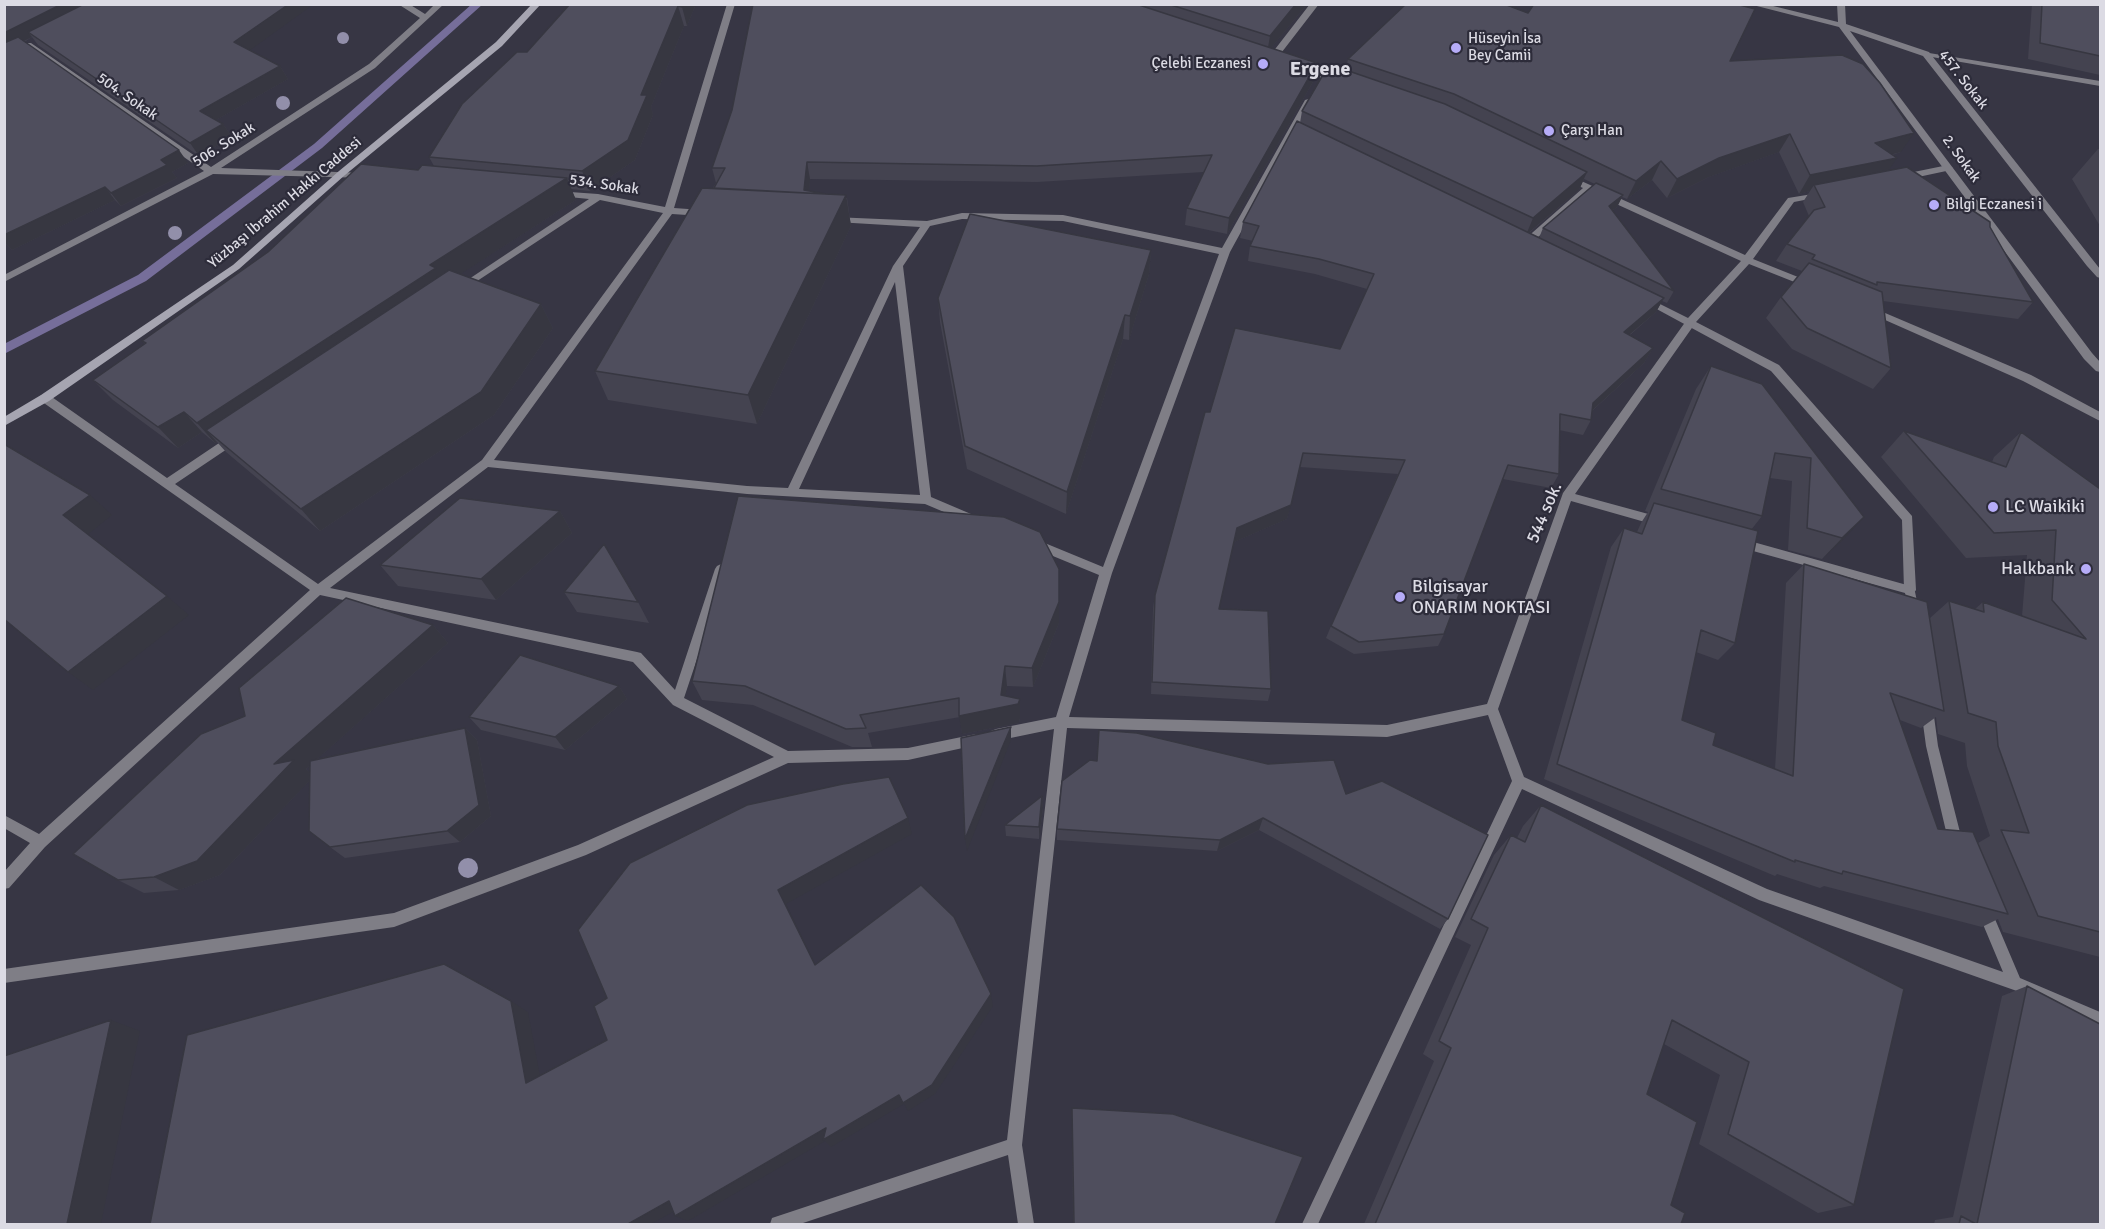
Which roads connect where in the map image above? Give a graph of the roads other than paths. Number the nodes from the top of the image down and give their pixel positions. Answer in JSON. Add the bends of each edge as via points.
{"nodes":[{"id":1,"x":402,"y":4,"type":"edge"},
{"id":2,"x":440,"y":4,"type":"edge"},
{"id":3,"x":537,"y":4,"type":"edge"},
{"id":4,"x":731,"y":4,"type":"edge"},
{"id":5,"x":1315,"y":4,"type":"edge"},
{"id":6,"x":1753,"y":4,"type":"edge"},
{"id":7,"x":1841,"y":4,"type":"edge"},
{"id":8,"x":1768,"y":6,"type":"edge"},
{"id":9,"x":426,"y":18,"type":"junction"},
{"id":10,"x":1842,"y":25,"type":"junction"},
{"id":11,"x":38,"y":40,"type":"edge"},
{"id":12,"x":1926,"y":54,"type":"junction"},
{"id":13,"x":1261,"y":56,"type":"edge"},
{"id":14,"x":1272,"y":59,"type":"junction"},
{"id":15,"x":1282,"y":62,"type":"edge"},
{"id":16,"x":1292,"y":65,"type":"edge"},
{"id":17,"x":1323,"y":75,"type":"junction"},
{"id":18,"x":1345,"y":83,"type":"edge"},
{"id":19,"x":2100,"y":84,"type":"edge"},
{"id":20,"x":1948,"y":168,"type":"junction"},
{"id":21,"x":211,"y":171,"type":"junction"},
{"id":22,"x":1558,"y":172,"type":"edge"},
{"id":23,"x":342,"y":173,"type":"junction"},
{"id":24,"x":377,"y":177,"type":"edge"},
{"id":25,"x":1892,"y":179,"type":"edge"},
{"id":26,"x":1589,"y":188,"type":"junction"},
{"id":27,"x":1836,"y":191,"type":"edge"},
{"id":28,"x":551,"y":193,"type":"edge"},
{"id":29,"x":598,"y":197,"type":"junction"},
{"id":30,"x":669,"y":211,"type":"junction"},
{"id":31,"x":716,"y":213,"type":"edge"},
{"id":32,"x":821,"y":218,"type":"edge"},
{"id":33,"x":927,"y":224,"type":"junction"},
{"id":34,"x":1516,"y":237,"type":"edge"},
{"id":35,"x":1527,"y":242,"type":"junction"},
{"id":36,"x":1537,"y":247,"type":"edge"},
{"id":37,"x":1225,"y":252,"type":"junction"},
{"id":38,"x":1747,"y":260,"type":"junction"},
{"id":39,"x":898,"y":266,"type":"junction"},
{"id":40,"x":2100,"y":274,"type":"edge"},
{"id":41,"x":4,"y":279,"type":"edge"},
{"id":42,"x":1821,"y":289,"type":"edge"},
{"id":43,"x":451,"y":295,"type":"edge"},
{"id":44,"x":1639,"y":297,"type":"edge"},
{"id":45,"x":1861,"y":306,"type":"edge"},
{"id":46,"x":1690,"y":323,"type":"junction"},
{"id":47,"x":2100,"y":368,"type":"edge"},
{"id":48,"x":45,"y":398,"type":"junction"},
{"id":49,"x":2100,"y":417,"type":"edge"},
{"id":50,"x":4,"y":422,"type":"edge"},
{"id":51,"x":245,"y":432,"type":"edge"},
{"id":52,"x":486,"y":463,"type":"junction"},
{"id":53,"x":166,"y":484,"type":"junction"},
{"id":54,"x":791,"y":493,"type":"junction"},
{"id":55,"x":1567,"y":496,"type":"junction"},
{"id":56,"x":926,"y":500,"type":"junction"},
{"id":57,"x":1670,"y":524,"type":"edge"},
{"id":58,"x":990,"y":526,"type":"edge"},
{"id":59,"x":1021,"y":539,"type":"edge"},
{"id":60,"x":1727,"y":540,"type":"edge"},
{"id":61,"x":725,"y":557,"type":"edge"},
{"id":62,"x":1106,"y":573,"type":"junction"},
{"id":63,"x":318,"y":590,"type":"junction"},
{"id":64,"x":1910,"y":590,"type":"junction"},
{"id":65,"x":1914,"y":623,"type":"edge"},
{"id":66,"x":1924,"y":690,"type":"edge"},
{"id":67,"x":677,"y":701,"type":"junction"},
{"id":68,"x":1492,"y":709,"type":"junction"},
{"id":69,"x":1061,"y":722,"type":"junction"},
{"id":70,"x":787,"y":757,"type":"junction"},
{"id":71,"x":1519,"y":781,"type":"junction"},
{"id":72,"x":4,"y":821,"type":"edge"},
{"id":73,"x":40,"y":842,"type":"junction"},
{"id":74,"x":1962,"y":858,"type":"edge"},
{"id":75,"x":4,"y":883,"type":"edge"},
{"id":76,"x":1980,"y":900,"type":"edge"},
{"id":77,"x":4,"y":976,"type":"edge"},
{"id":78,"x":2015,"y":983,"type":"junction"},
{"id":79,"x":2100,"y":1019,"type":"edge"},
{"id":80,"x":1014,"y":1145,"type":"junction"},
{"id":81,"x":778,"y":1224,"type":"edge"},
{"id":82,"x":1026,"y":1224,"type":"edge"},
{"id":83,"x":1310,"y":1224,"type":"edge"}],
"edges":[{"from":1,"to":9,"type":"street"},
{"from":2,"to":9,"type":"street","name":"506. Sokak"},
{"from":3,"to":23,"type":"main road","name":"Yüzbaşı İbrahim Hakkı Caddesi","via":[[499,44]]},
{"from":4,"to":30,"type":"street"},
{"from":5,"to":14,"type":"street"},
{"from":6,"to":8,"type":"street","name":"457. Sokak"},
{"from":7,"to":10,"type":"street"},
{"from":8,"to":10,"type":"street","name":"457. Sokak"},
{"from":9,"to":21,"type":"street","name":"506. Sokak","via":[[372,66]]},
{"from":10,"to":12,"type":"street","name":"457. Sokak"},
{"from":10,"to":20,"type":"street","name":"2. Sokak"},
{"from":11,"to":21,"type":"street","name":"504. Sokak","via":[[24,47]]},
{"from":12,"to":19,"type":"street"},
{"from":12,"to":40,"type":"street","name":"457. Sokak"},
{"from":13,"to":14,"type":"street"},
{"from":14,"to":15,"type":"street"},
{"from":16,"to":17,"type":"street"},
{"from":17,"to":18,"type":"street"},
{"from":17,"to":37,"type":"street","via":[[1297,133]]},
{"from":20,"to":25,"type":"street"},
{"from":20,"to":47,"type":"street","name":"2. Sokak"},
{"from":21,"to":23,"type":"street"},
{"from":21,"to":41,"type":"street","name":"506. Sokak"},
{"from":22,"to":26,"type":"street"},
{"from":23,"to":24,"type":"street"},
{"from":23,"to":48,"type":"main road","name":"Yüzbaşı İbrahim Hakkı Caddesi","via":[[236,267]]},
{"from":26,"to":35,"type":"street"},
{"from":26,"to":38,"type":"street"},
{"from":27,"to":38,"type":"street","name":"544 sok.","via":[[1791,200]]},
{"from":28,"to":29,"type":"street","name":"534. Sokak"},
{"from":29,"to":30,"type":"street","name":"534. Sokak"},
{"from":29,"to":43,"type":"street"},
{"from":30,"to":31,"type":"street","name":"534. Sokak"},
{"from":30,"to":52,"type":"street"},
{"from":32,"to":33,"type":"street"},
{"from":33,"to":37,"type":"street","via":[[962,216],[1063,218]]},
{"from":33,"to":39,"type":"street"},
{"from":34,"to":35,"type":"street"},
{"from":35,"to":36,"type":"street"},
{"from":37,"to":62,"type":"street"},
{"from":38,"to":42,"type":"street"},
{"from":38,"to":46,"type":"street","name":"544 sok."},
{"from":39,"to":54,"type":"street"},
{"from":39,"to":56,"type":"street"},
{"from":44,"to":46,"type":"street"},
{"from":45,"to":49,"type":"street","via":[[2027,378]]},
{"from":46,"to":55,"type":"street","name":"544 sok."},
{"from":46,"to":64,"type":"street","via":[[1775,368],[1908,519]]},
{"from":48,"to":50,"type":"main road","name":"Yüzbaşı İbrahim Hakkı Caddesi"},
{"from":48,"to":53,"type":"street"},
{"from":51,"to":53,"type":"street"},
{"from":52,"to":54,"type":"street","via":[[745,496]]},
{"from":52,"to":63,"type":"street"},
{"from":53,"to":63,"type":"street"},
{"from":54,"to":56,"type":"street"},
{"from":55,"to":57,"type":"street"},
{"from":55,"to":68,"type":"street","name":"544 sok."},
{"from":56,"to":58,"type":"street"},
{"from":59,"to":62,"type":"street"},
{"from":60,"to":64,"type":"street"},
{"from":61,"to":67,"type":"street"},
{"from":62,"to":69,"type":"street"},
{"from":63,"to":67,"type":"street","via":[[637,657]]},
{"from":63,"to":73,"type":"street"},
{"from":64,"to":65,"type":"street"},
{"from":66,"to":74,"type":"street","via":[[1932,746]]},
{"from":67,"to":70,"type":"street"},
{"from":68,"to":69,"type":"street","via":[[1387,731]]},
{"from":68,"to":71,"type":"street"},
{"from":69,"to":70,"type":"street","via":[[908,754]]},
{"from":69,"to":80,"type":"street"},
{"from":70,"to":77,"type":"street","via":[[581,850],[394,920]]},
{"from":71,"to":78,"type":"street","via":[[1764,895]]},
{"from":71,"to":83,"type":"street"},
{"from":72,"to":73,"type":"street"},
{"from":73,"to":75,"type":"street"},
{"from":76,"to":78,"type":"street"},
{"from":78,"to":79,"type":"street"},
{"from":80,"to":81,"type":"street"},
{"from":80,"to":82,"type":"street"}]}
